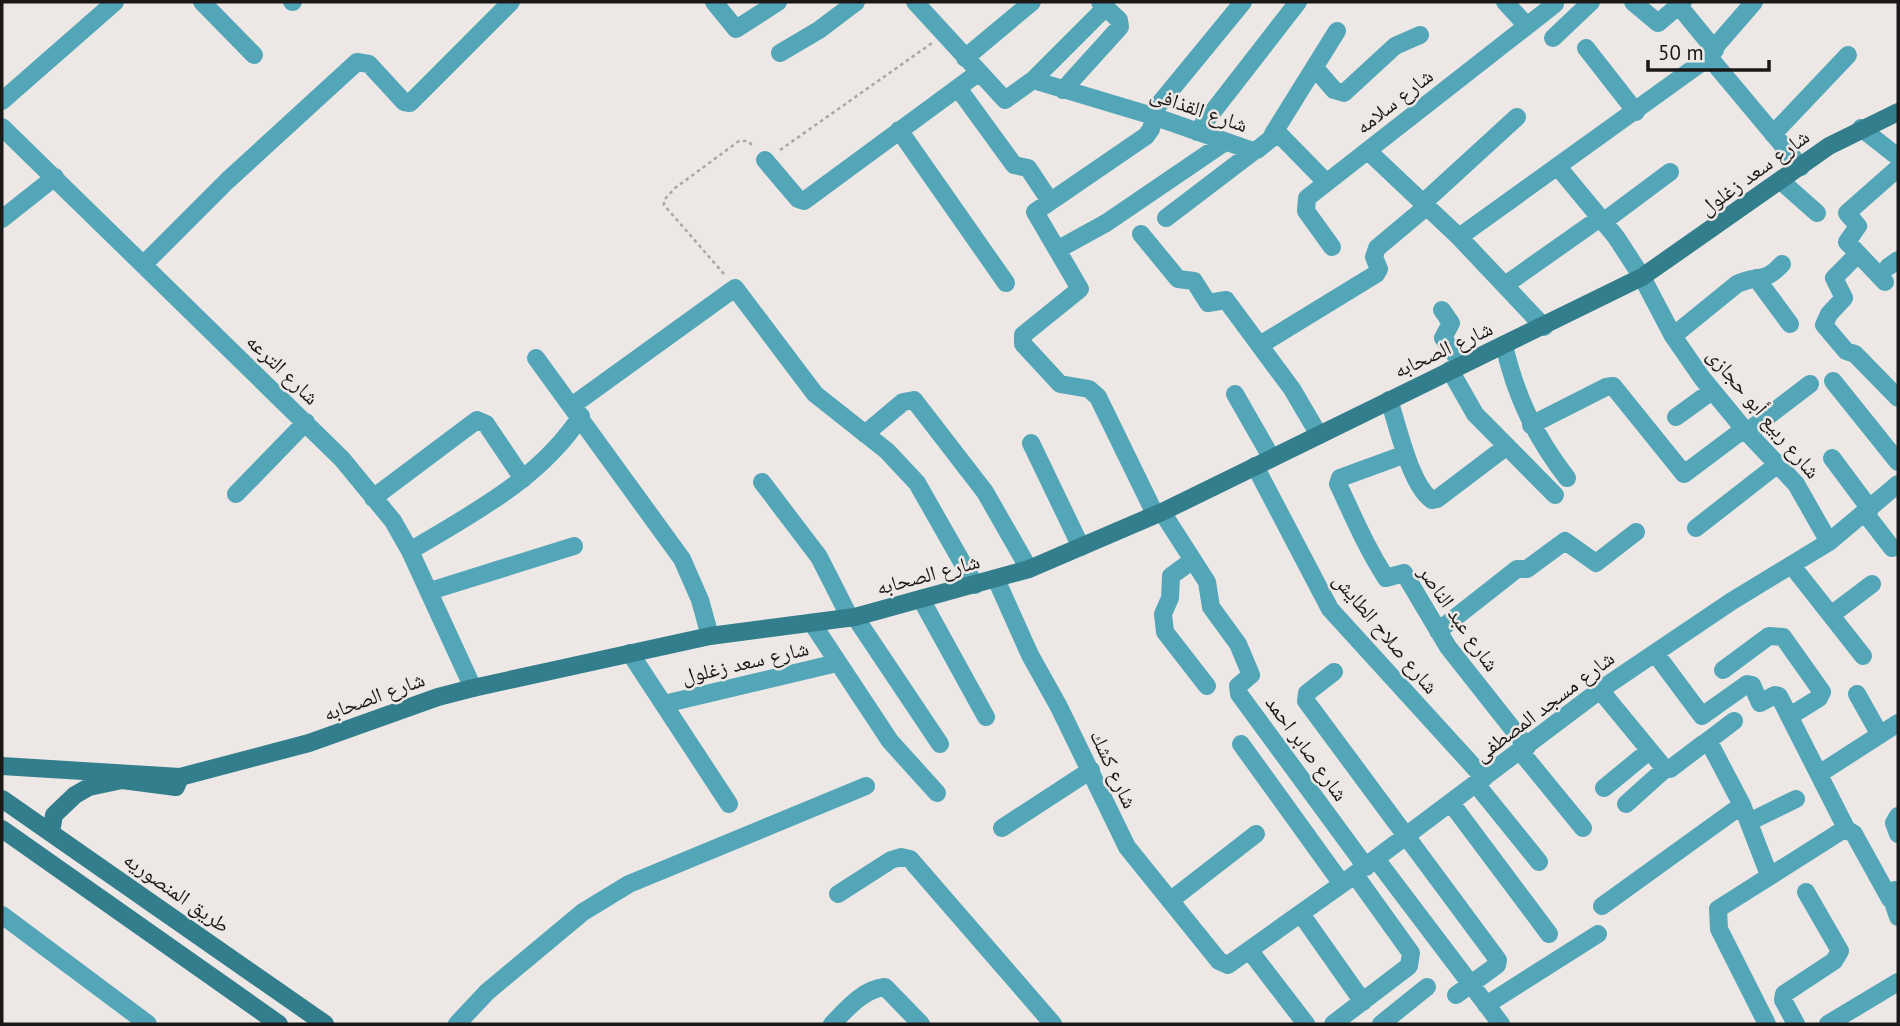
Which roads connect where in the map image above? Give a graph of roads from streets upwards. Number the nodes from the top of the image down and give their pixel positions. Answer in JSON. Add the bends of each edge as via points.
{"nodes":[{"id":1,"x":116,"y":2,"type":"edge"},
{"id":2,"x":202,"y":2,"type":"edge"},
{"id":3,"x":511,"y":2,"type":"edge"},
{"id":4,"x":714,"y":2,"type":"edge"},
{"id":5,"x":778,"y":2,"type":"edge"},
{"id":6,"x":856,"y":2,"type":"edge"},
{"id":7,"x":915,"y":2,"type":"edge"},
{"id":8,"x":1032,"y":2,"type":"edge"},
{"id":9,"x":1242,"y":2,"type":"edge"},
{"id":10,"x":1298,"y":2,"type":"edge"},
{"id":11,"x":1505,"y":2,"type":"edge"},
{"id":12,"x":1591,"y":2,"type":"edge"},
{"id":13,"x":1633,"y":2,"type":"edge"},
{"id":14,"x":1754,"y":2,"type":"edge"},
{"id":15,"x":1103,"y":4,"type":"edge"},
{"id":16,"x":1555,"y":4,"type":"dead end"},
{"id":17,"x":1681,"y":4,"type":"edge"},
{"id":18,"x":1527,"y":26,"type":"junction"},
{"id":19,"x":1337,"y":31,"type":"dead end"},
{"id":20,"x":1420,"y":35,"type":"dead end"},
{"id":21,"x":1553,"y":38,"type":"dead end"},
{"id":22,"x":1586,"y":48,"type":"dead end"},
{"id":23,"x":780,"y":53,"type":"dead end"},
{"id":24,"x":1712,"y":53,"type":"junction"},
{"id":25,"x":254,"y":55,"type":"dead end"},
{"id":26,"x":1848,"y":55,"type":"dead end"},
{"id":27,"x":965,"y":58,"type":"junction"},
{"id":28,"x":1315,"y":68,"type":"junction"},
{"id":29,"x":978,"y":73,"type":"junction"},
{"id":30,"x":1033,"y":80,"type":"junction"},
{"id":31,"x":958,"y":88,"type":"junction"},
{"id":32,"x":1063,"y":90,"type":"junction"},
{"id":33,"x":2,"y":101,"type":"edge"},
{"id":34,"x":1636,"y":112,"type":"junction"},
{"id":35,"x":1898,"y":112,"type":"edge"},
{"id":36,"x":1153,"y":116,"type":"junction"},
{"id":37,"x":1517,"y":117,"type":"dead end"},
{"id":38,"x":2,"y":127,"type":"edge"},
{"id":39,"x":1861,"y":128,"type":"junction"},
{"id":40,"x":900,"y":130,"type":"junction"},
{"id":41,"x":1197,"y":132,"type":"junction"},
{"id":42,"x":1273,"y":134,"type":"junction"},
{"id":43,"x":1773,"y":134,"type":"junction"},
{"id":44,"x":1226,"y":142,"type":"junction"},
{"id":45,"x":1254,"y":150,"type":"junction"},
{"id":46,"x":1368,"y":151,"type":"junction"},
{"id":47,"x":1898,"y":157,"type":"edge"},
{"id":48,"x":765,"y":160,"type":"dead end"},
{"id":49,"x":1558,"y":167,"type":"junction"},
{"id":50,"x":1801,"y":167,"type":"junction"},
{"id":51,"x":1898,"y":168,"type":"edge"},
{"id":52,"x":1670,"y":172,"type":"dead end"},
{"id":53,"x":55,"y":177,"type":"junction"},
{"id":54,"x":1326,"y":182,"type":"junction"},
{"id":55,"x":1782,"y":182,"type":"junction"},
{"id":56,"x":1050,"y":201,"type":"junction"},
{"id":57,"x":1424,"y":205,"type":"junction"},
{"id":58,"x":1817,"y":213,"type":"dead end"},
{"id":59,"x":1166,"y":218,"type":"dead end"},
{"id":60,"x":2,"y":219,"type":"edge"},
{"id":61,"x":1602,"y":220,"type":"junction"},
{"id":62,"x":1141,"y":234,"type":"dead end"},
{"id":63,"x":1459,"y":237,"type":"junction"},
{"id":64,"x":1332,"y":247,"type":"dead end"},
{"id":65,"x":1057,"y":250,"type":"junction"},
{"id":66,"x":1858,"y":254,"type":"junction"},
{"id":67,"x":144,"y":264,"type":"junction"},
{"id":68,"x":1782,"y":264,"type":"dead end"},
{"id":69,"x":1890,"y":270,"type":"edge"},
{"id":70,"x":1642,"y":277,"type":"junction"},
{"id":71,"x":1756,"y":278,"type":"junction"},
{"id":72,"x":1006,"y":283,"type":"dead end"},
{"id":73,"x":1505,"y":285,"type":"junction"},
{"id":74,"x":1442,"y":310,"type":"dead end"},
{"id":75,"x":1790,"y":324,"type":"dead end"},
{"id":76,"x":1544,"y":327,"type":"junction"},
{"id":77,"x":1673,"y":337,"type":"junction"},
{"id":78,"x":1260,"y":345,"type":"junction"},
{"id":79,"x":1504,"y":345,"type":"junction"},
{"id":80,"x":536,"y":358,"type":"dead end"},
{"id":81,"x":1456,"y":367,"type":"junction"},
{"id":82,"x":1833,"y":381,"type":"dead end"},
{"id":83,"x":1810,"y":384,"type":"dead end"},
{"id":84,"x":1712,"y":391,"type":"junction"},
{"id":85,"x":1235,"y":394,"type":"dead end"},
{"id":86,"x":1898,"y":398,"type":"edge"},
{"id":87,"x":1389,"y":400,"type":"junction"},
{"id":88,"x":577,"y":411,"type":"junction"},
{"id":89,"x":1676,"y":417,"type":"dead end"},
{"id":90,"x":306,"y":422,"type":"junction"},
{"id":91,"x":1531,"y":425,"type":"junction"},
{"id":92,"x":1745,"y":430,"type":"junction"},
{"id":93,"x":865,"y":434,"type":"junction"},
{"id":94,"x":1319,"y":435,"type":"junction"},
{"id":95,"x":1031,"y":443,"type":"dead end"},
{"id":96,"x":1507,"y":446,"type":"junction"},
{"id":97,"x":1403,"y":455,"type":"junction"},
{"id":98,"x":1271,"y":457,"type":"junction"},
{"id":99,"x":1832,"y":458,"type":"dead end"},
{"id":100,"x":1898,"y":462,"type":"edge"},
{"id":101,"x":1778,"y":464,"type":"junction"},
{"id":102,"x":1255,"y":466,"type":"junction"},
{"id":103,"x":1567,"y":478,"type":"dead end"},
{"id":104,"x":523,"y":479,"type":"junction"},
{"id":105,"x":762,"y":482,"type":"dead end"},
{"id":106,"x":1898,"y":484,"type":"edge"},
{"id":107,"x":236,"y":494,"type":"dead end"},
{"id":108,"x":1555,"y":495,"type":"dead end"},
{"id":109,"x":373,"y":498,"type":"junction"},
{"id":110,"x":1868,"y":511,"type":"junction"},
{"id":111,"x":1158,"y":513,"type":"junction"},
{"id":112,"x":1696,"y":528,"type":"dead end"},
{"id":113,"x":1636,"y":531,"type":"dead end"},
{"id":114,"x":1829,"y":542,"type":"junction"},
{"id":115,"x":574,"y":546,"type":"dead end"},
{"id":116,"x":1081,"y":547,"type":"junction"},
{"id":117,"x":1892,"y":548,"type":"dead end"},
{"id":118,"x":410,"y":551,"type":"junction"},
{"id":119,"x":1193,"y":560,"type":"junction"},
{"id":120,"x":1793,"y":567,"type":"junction"},
{"id":121,"x":1029,"y":569,"type":"junction"},
{"id":122,"x":996,"y":579,"type":"junction"},
{"id":123,"x":975,"y":584,"type":"junction"},
{"id":124,"x":1872,"y":584,"type":"dead end"},
{"id":125,"x":430,"y":591,"type":"junction"},
{"id":126,"x":921,"y":599,"type":"junction"},
{"id":127,"x":1831,"y":615,"type":"junction"},
{"id":128,"x":853,"y":617,"type":"junction"},
{"id":129,"x":812,"y":623,"type":"junction"},
{"id":130,"x":1438,"y":631,"type":"junction"},
{"id":131,"x":710,"y":636,"type":"junction"},
{"id":132,"x":630,"y":653,"type":"junction"},
{"id":133,"x":1655,"y":653,"type":"junction"},
{"id":134,"x":1863,"y":656,"type":"dead end"},
{"id":135,"x":837,"y":663,"type":"junction"},
{"id":136,"x":1723,"y":670,"type":"dead end"},
{"id":137,"x":1334,"y":672,"type":"dead end"},
{"id":138,"x":1207,"y":686,"type":"dead end"},
{"id":139,"x":473,"y":688,"type":"junction"},
{"id":140,"x":1600,"y":690,"type":"junction"},
{"id":141,"x":1857,"y":694,"type":"dead end"},
{"id":142,"x":664,"y":704,"type":"junction"},
{"id":143,"x":1790,"y":716,"type":"junction"},
{"id":144,"x":986,"y":717,"type":"dead end"},
{"id":145,"x":1734,"y":721,"type":"dead end"},
{"id":146,"x":1898,"y":723,"type":"edge"},
{"id":147,"x":1880,"y":735,"type":"junction"},
{"id":148,"x":1705,"y":743,"type":"junction"},
{"id":149,"x":940,"y":744,"type":"dead end"},
{"id":150,"x":1241,"y":744,"type":"dead end"},
{"id":151,"x":1523,"y":749,"type":"junction"},
{"id":152,"x":1649,"y":751,"type":"junction"},
{"id":153,"x":2,"y":766,"type":"edge"},
{"id":154,"x":1665,"y":769,"type":"junction"},
{"id":155,"x":1091,"y":770,"type":"junction"},
{"id":156,"x":1819,"y":774,"type":"junction"},
{"id":157,"x":180,"y":777,"type":"junction"},
{"id":158,"x":1480,"y":781,"type":"junction"},
{"id":159,"x":866,"y":786,"type":"dead end"},
{"id":160,"x":1604,"y":788,"type":"dead end"},
{"id":161,"x":937,"y":793,"type":"dead end"},
{"id":162,"x":2,"y":799,"type":"edge"},
{"id":163,"x":1796,"y":799,"type":"dead end"},
{"id":164,"x":1451,"y":803,"type":"junction"},
{"id":165,"x":729,"y":804,"type":"dead end"},
{"id":166,"x":1626,"y":804,"type":"dead end"},
{"id":167,"x":1742,"y":805,"type":"junction"},
{"id":168,"x":1898,"y":816,"type":"edge"},
{"id":169,"x":1748,"y":822,"type":"junction"},
{"id":170,"x":1002,"y":828,"type":"dead end"},
{"id":171,"x":1583,"y":828,"type":"dead end"},
{"id":172,"x":2,"y":829,"type":"edge"},
{"id":173,"x":1846,"y":829,"type":"junction"},
{"id":174,"x":51,"y":832,"type":"junction"},
{"id":175,"x":1256,"y":834,"type":"dead end"},
{"id":176,"x":1898,"y":834,"type":"edge"},
{"id":177,"x":1407,"y":836,"type":"junction"},
{"id":178,"x":1539,"y":862,"type":"dead end"},
{"id":179,"x":1360,"y":871,"type":"junction"},
{"id":180,"x":1769,"y":875,"type":"junction"},
{"id":181,"x":1805,"y":892,"type":"dead end"},
{"id":182,"x":838,"y":894,"type":"dead end"},
{"id":183,"x":1894,"y":894,"type":"edge"},
{"id":184,"x":1171,"y":900,"type":"junction"},
{"id":185,"x":1602,"y":906,"type":"dead end"},
{"id":186,"x":1301,"y":914,"type":"junction"},
{"id":187,"x":2,"y":915,"type":"edge"},
{"id":188,"x":1898,"y":917,"type":"edge"},
{"id":189,"x":1549,"y":934,"type":"dead end"},
{"id":190,"x":1598,"y":934,"type":"dead end"},
{"id":191,"x":1250,"y":951,"type":"junction"},
{"id":192,"x":1219,"y":961,"type":"joint"},
{"id":193,"x":1898,"y":982,"type":"edge"},
{"id":194,"x":1470,"y":984,"type":"junction"},
{"id":195,"x":1427,"y":987,"type":"dead end"},
{"id":196,"x":1456,"y":995,"type":"dead end"},
{"id":197,"x":1363,"y":1002,"type":"junction"},
{"id":198,"x":1486,"y":1005,"type":"junction"},
{"id":199,"x":1832,"y":1023,"type":"edge"},
{"id":200,"x":148,"y":1024,"type":"edge"},
{"id":201,"x":279,"y":1024,"type":"edge"},
{"id":202,"x":325,"y":1024,"type":"edge"},
{"id":203,"x":457,"y":1024,"type":"edge"},
{"id":204,"x":832,"y":1024,"type":"edge"},
{"id":205,"x":921,"y":1024,"type":"edge"},
{"id":206,"x":1053,"y":1024,"type":"edge"},
{"id":207,"x":1306,"y":1024,"type":"edge"},
{"id":208,"x":1333,"y":1024,"type":"edge"},
{"id":209,"x":1381,"y":1024,"type":"edge"},
{"id":210,"x":1501,"y":1024,"type":"edge"},
{"id":211,"x":1767,"y":1024,"type":"edge"},
{"id":212,"x":1796,"y":1024,"type":"edge"}],
"edges":[{"from":1,"to":33,"type":"street"},
{"from":2,"to":25,"type":"street"},
{"from":3,"to":67,"type":"street","via":[[410,103],[369,64],[357,62]]},
{"from":4,"to":5,"type":"street","via":[[736,29]]},
{"from":6,"to":23,"type":"street"},
{"from":7,"to":27,"type":"street"},
{"from":8,"to":27,"type":"street"},
{"from":9,"to":36,"type":"street"},
{"from":10,"to":41,"type":"street"},
{"from":11,"to":18,"type":"street"},
{"from":12,"to":21,"type":"street"},
{"from":13,"to":17,"type":"street","via":[[1658,23]]},
{"from":14,"to":24,"type":"street"},
{"from":15,"to":30,"type":"street"},
{"from":15,"to":32,"type":"street","via":[[1120,27]]},
{"from":16,"to":18,"type":"street","name":"شارع سلامه"},
{"from":17,"to":24,"type":"street"},
{"from":18,"to":46,"type":"street","name":"شارع سلامه"},
{"from":19,"to":28,"type":"street"},
{"from":20,"to":28,"type":"street","via":[[1395,46],[1344,93],[1334,90]]},
{"from":22,"to":34,"type":"street"},
{"from":24,"to":34,"type":"street"},
{"from":24,"to":43,"type":"street"},
{"from":26,"to":43,"type":"street"},
{"from":27,"to":29,"type":"street"},
{"from":28,"to":42,"type":"street"},
{"from":29,"to":30,"type":"street","via":[[1001,98],[1012,97]]},
{"from":29,"to":31,"type":"street"},
{"from":30,"to":32,"type":"street","name":"شارع القذافى"},
{"from":31,"to":40,"type":"street"},
{"from":31,"to":56,"type":"street","via":[[1014,165],[1028,168]]},
{"from":32,"to":36,"type":"street","name":"شارع القذافى"},
{"from":34,"to":49,"type":"street"},
{"from":35,"to":39,"type":"street","name":"شارع سعد زغلول"},
{"from":36,"to":41,"type":"street","name":"شارع القذافى"},
{"from":36,"to":56,"type":"street","via":[[1151,129],[1137,144]]},
{"from":37,"to":57,"type":"street"},
{"from":38,"to":53,"type":"street","name":"شارع الترعه"},
{"from":39,"to":47,"type":"street"},
{"from":39,"to":50,"type":"street","name":"شارع سعد زغلول"},
{"from":40,"to":48,"type":"street","via":[[804,201],[798,200]]},
{"from":40,"to":72,"type":"street"},
{"from":41,"to":44,"type":"street","name":"شارع القذافى"},
{"from":42,"to":45,"type":"street","name":"شارع القذافى"},
{"from":42,"to":54,"type":"street","name":"شارع القذافى","via":[[1280,134]]},
{"from":43,"to":50,"type":"street"},
{"from":44,"to":45,"type":"street","name":"شارع القذافى"},
{"from":44,"to":65,"type":"street","via":[[1106,223]]},
{"from":45,"to":59,"type":"street"},
{"from":46,"to":54,"type":"street","name":"شارع سلامه"},
{"from":46,"to":57,"type":"street"},
{"from":49,"to":61,"type":"street","name":"شارع ربيع أبو حجازى"},
{"from":49,"to":63,"type":"street"},
{"from":50,"to":55,"type":"street","name":"شارع سعد زغلول"},
{"from":51,"to":66,"type":"street","via":[[1847,213],[1858,226],[1846,241]]},
{"from":52,"to":61,"type":"street"},
{"from":53,"to":60,"type":"street"},
{"from":53,"to":67,"type":"street","name":"شارع الترعه"},
{"from":54,"to":64,"type":"street","name":"شارع سلامه","via":[[1307,198],[1306,211]]},
{"from":55,"to":58,"type":"street"},
{"from":55,"to":70,"type":"street","name":"شارع سعد زغلول"},
{"from":56,"to":65,"type":"street","via":[[1035,212]]},
{"from":57,"to":63,"type":"street"},
{"from":57,"to":78,"type":"street","via":[[1377,248],[1374,257],[1380,269],[1376,274]]},
{"from":61,"to":70,"type":"street","name":"شارع ربيع أبو حجازى"},
{"from":61,"to":73,"type":"street"},
{"from":62,"to":78,"type":"street","via":[[1178,279],[1194,281],[1208,303],[1226,300]]},
{"from":63,"to":73,"type":"street"},
{"from":65,"to":111,"type":"street","name":"شارع صابر احمد","via":[[1080,291],[1021,339],[1060,384],[1089,389],[1098,397]]},
{"from":66,"to":69,"type":"street"},
{"from":66,"to":86,"type":"street","via":[[1834,278],[1844,299],[1824,324],[1846,351],[1856,354]]},
{"from":67,"to":90,"type":"street","name":"شارع الترعه"},
{"from":68,"to":71,"type":"street","via":[[1769,277]]},
{"from":70,"to":76,"type":"street","name":"شارع الصحابه"},
{"from":70,"to":77,"type":"street","name":"شارع ربيع أبو حجازى"},
{"from":71,"to":75,"type":"street"},
{"from":71,"to":77,"type":"street","via":[[1737,284]]},
{"from":73,"to":76,"type":"street"},
{"from":74,"to":81,"type":"street","via":[[1451,323],[1443,338]]},
{"from":76,"to":79,"type":"street","name":"شارع الصحابه"},
{"from":77,"to":84,"type":"street","name":"شارع ربيع أبو حجازى"},
{"from":78,"to":94,"type":"street"},
{"from":79,"to":81,"type":"street","name":"شارع الصحابه"},
{"from":79,"to":91,"type":"street"},
{"from":80,"to":88,"type":"street"},
{"from":81,"to":87,"type":"street","name":"شارع الصحابه"},
{"from":81,"to":96,"type":"street","via":[[1475,414]]},
{"from":82,"to":100,"type":"street"},
{"from":83,"to":92,"type":"street"},
{"from":84,"to":89,"type":"street"},
{"from":84,"to":92,"type":"street","name":"شارع ربيع أبو حجازى"},
{"from":85,"to":98,"type":"street"},
{"from":87,"to":94,"type":"street","name":"شارع الصحابه"},
{"from":87,"to":97,"type":"street","via":[[1405,445]]},
{"from":88,"to":93,"type":"street","via":[[735,288],[815,394]]},
{"from":88,"to":104,"type":"street","via":[[554,452]]},
{"from":88,"to":131,"type":"street","via":[[682,559]]},
{"from":90,"to":107,"type":"street"},
{"from":90,"to":109,"type":"street","name":"شارع الترعه"},
{"from":91,"to":92,"type":"street","via":[[1613,386],[1680,473]]},
{"from":91,"to":103,"type":"street"},
{"from":92,"to":101,"type":"street","name":"شارع ربيع أبو حجازى"},
{"from":93,"to":121,"type":"street","via":[[903,402],[914,400],[988,497]]},
{"from":93,"to":123,"type":"street","via":[[887,451],[927,498]]},
{"from":94,"to":98,"type":"street","name":"شارع الصحابه"},
{"from":95,"to":116,"type":"street"},
{"from":96,"to":97,"type":"street","via":[[1434,500],[1427,498]]},
{"from":96,"to":108,"type":"street"},
{"from":97,"to":130,"type":"street","name":"شارع عبد الناصر","via":[[1341,477],[1338,484],[1360,526],[1360,538],[1386,578],[1404,573]]},
{"from":98,"to":102,"type":"street","name":"شارع الصحابه"},
{"from":99,"to":110,"type":"street"},
{"from":101,"to":112,"type":"street"},
{"from":101,"to":114,"type":"street","name":"شارع ربيع أبو حجازى","via":[[1802,492]]},
{"from":102,"to":111,"type":"street","name":"شارع الصحابه"},
{"from":102,"to":158,"type":"street","name":"شارع صلاح الطايش","via":[[1329,608]]},
{"from":104,"to":109,"type":"street","via":[[486,424],[477,420]]},
{"from":104,"to":118,"type":"street"},
{"from":105,"to":128,"type":"street","via":[[818,557]]},
{"from":106,"to":110,"type":"street","name":"شارع مسجد المصطفى"},
{"from":109,"to":118,"type":"street","name":"شارع الترعه"},
{"from":110,"to":114,"type":"street","name":"شارع مسجد المصطفى"},
{"from":110,"to":117,"type":"street"},
{"from":111,"to":116,"type":"street","name":"شارع الصحابه"},
{"from":111,"to":119,"type":"street","name":"شارع صابر احمد"},
{"from":113,"to":130,"type":"street","via":[[1596,563],[1565,541],[1527,569],[1517,569]]},
{"from":114,"to":120,"type":"street","name":"شارع مسجد المصطفى"},
{"from":115,"to":125,"type":"street"},
{"from":116,"to":121,"type":"street","name":"شارع الصحابه"},
{"from":118,"to":125,"type":"street","name":"شارع الترعه"},
{"from":119,"to":138,"type":"street","via":[[1171,576],[1163,623],[1165,632]]},
{"from":119,"to":179,"type":"street","name":"شارع صابر احمد","via":[[1208,582],[1211,607],[1251,670],[1238,686],[1238,694]]},
{"from":120,"to":127,"type":"street"},
{"from":120,"to":133,"type":"street","name":"شارع مسجد المصطفى"},
{"from":121,"to":122,"type":"street","name":"شارع الصحابه"},
{"from":122,"to":123,"type":"street","name":"شارع الصحابه"},
{"from":122,"to":155,"type":"street","name":"شارع كشك","via":[[1030,656]]},
{"from":123,"to":126,"type":"street","name":"شارع الصحابه"},
{"from":124,"to":127,"type":"street"},
{"from":125,"to":139,"type":"street","name":"شارع الترعه"},
{"from":126,"to":128,"type":"street","name":"شارع الصحابه"},
{"from":126,"to":144,"type":"street"},
{"from":127,"to":134,"type":"street"},
{"from":128,"to":129,"type":"street","name":"شارع الصحابه"},
{"from":128,"to":149,"type":"street"},
{"from":129,"to":131,"type":"street","name":"شارع الصحابه"},
{"from":129,"to":135,"type":"street"},
{"from":130,"to":151,"type":"street","name":"شارع عبد الناصر"},
{"from":131,"to":132,"type":"street","name":"شارع الصحابه"},
{"from":132,"to":139,"type":"street","name":"شارع الصحابه"},
{"from":132,"to":142,"type":"street"},
{"from":133,"to":140,"type":"street","name":"شارع مسجد المصطفى"},
{"from":133,"to":143,"type":"street","via":[[1702,716],[1750,684],[1760,703],[1779,696]]},
{"from":135,"to":142,"type":"street","name":"شارع سعد زغلول"},
{"from":135,"to":161,"type":"street","via":[[890,741]]},
{"from":136,"to":143,"type":"street","via":[[1769,636],[1783,637],[1822,692]]},
{"from":137,"to":177,"type":"street","via":[[1305,699]]},
{"from":139,"to":157,"type":"street","name":"شارع الصحابه","via":[[438,696],[309,743]]},
{"from":140,"to":151,"type":"street","name":"شارع مسجد المصطفى"},
{"from":140,"to":152,"type":"street"},
{"from":141,"to":147,"type":"street"},
{"from":142,"to":165,"type":"street"},
{"from":143,"to":156,"type":"street"},
{"from":145,"to":148,"type":"street"},
{"from":146,"to":147,"type":"street"},
{"from":147,"to":156,"type":"street"},
{"from":148,"to":154,"type":"street"},
{"from":148,"to":167,"type":"street","via":[[1712,747]]},
{"from":150,"to":179,"type":"street"},
{"from":151,"to":158,"type":"street","name":"شارع مسجد المصطفى"},
{"from":151,"to":171,"type":"street","name":"شارع عبد الناصر"},
{"from":152,"to":154,"type":"street"},
{"from":152,"to":160,"type":"street"},
{"from":153,"to":157,"type":"street","name":"شارع الصحابه"},
{"from":154,"to":166,"type":"street"},
{"from":155,"to":170,"type":"street"},
{"from":155,"to":184,"type":"street","name":"شارع كشك","via":[[1127,847]]},
{"from":156,"to":173,"type":"street"},
{"from":157,"to":174,"type":"street","name":"شارع الصحابه","via":[[176,787],[122,780],[89,787],[54,816]]},
{"from":158,"to":164,"type":"street","name":"شارع مسجد المصطفى"},
{"from":158,"to":178,"type":"street","name":"شارع صلاح الطايش"},
{"from":159,"to":203,"type":"street","via":[[629,884],[583,912],[487,992]]},
{"from":162,"to":174,"type":"street","name":"طريق المنصوريه"},
{"from":163,"to":169,"type":"street"},
{"from":164,"to":177,"type":"street","name":"شارع مسجد المصطفى"},
{"from":164,"to":189,"type":"street"},
{"from":167,"to":169,"type":"street"},
{"from":167,"to":185,"type":"street"},
{"from":168,"to":176,"type":"street"},
{"from":169,"to":180,"type":"street"},
{"from":172,"to":201,"type":"street"},
{"from":173,"to":180,"type":"street"},
{"from":173,"to":183,"type":"street"},
{"from":174,"to":202,"type":"street","name":"طريق المنصوريه"},
{"from":175,"to":184,"type":"street"},
{"from":177,"to":179,"type":"street","name":"شارع مسجد المصطفى"},
{"from":177,"to":194,"type":"street","via":[[1497,957],[1497,965]]},
{"from":179,"to":186,"type":"street","name":"شارع مسجد المصطفى"},
{"from":179,"to":194,"type":"street"},
{"from":179,"to":197,"type":"street","via":[[1412,960]]},
{"from":180,"to":211,"type":"street","via":[[1718,909],[1716,920]]},
{"from":181,"to":212,"type":"street","via":[[1840,951],[1834,961],[1784,994]]},
{"from":182,"to":206,"type":"street","via":[[891,860],[910,859]]},
{"from":183,"to":188,"type":"street"},
{"from":184,"to":192,"type":"street","name":"شارع كشك"},
{"from":186,"to":191,"type":"street","name":"شارع مسجد المصطفى"},
{"from":186,"to":197,"type":"street"},
{"from":187,"to":200,"type":"street"},
{"from":190,"to":198,"type":"street"},
{"from":191,"to":192,"type":"street","name":"شارع مسجد المصطفى","via":[[1228,965]]},
{"from":191,"to":207,"type":"street"},
{"from":193,"to":199,"type":"street"},
{"from":194,"to":196,"type":"street"},
{"from":194,"to":198,"type":"street"},
{"from":195,"to":209,"type":"street"},
{"from":197,"to":208,"type":"street"},
{"from":198,"to":210,"type":"street"},
{"from":204,"to":205,"type":"street","via":[[856,1000],[886,987]]}]}
